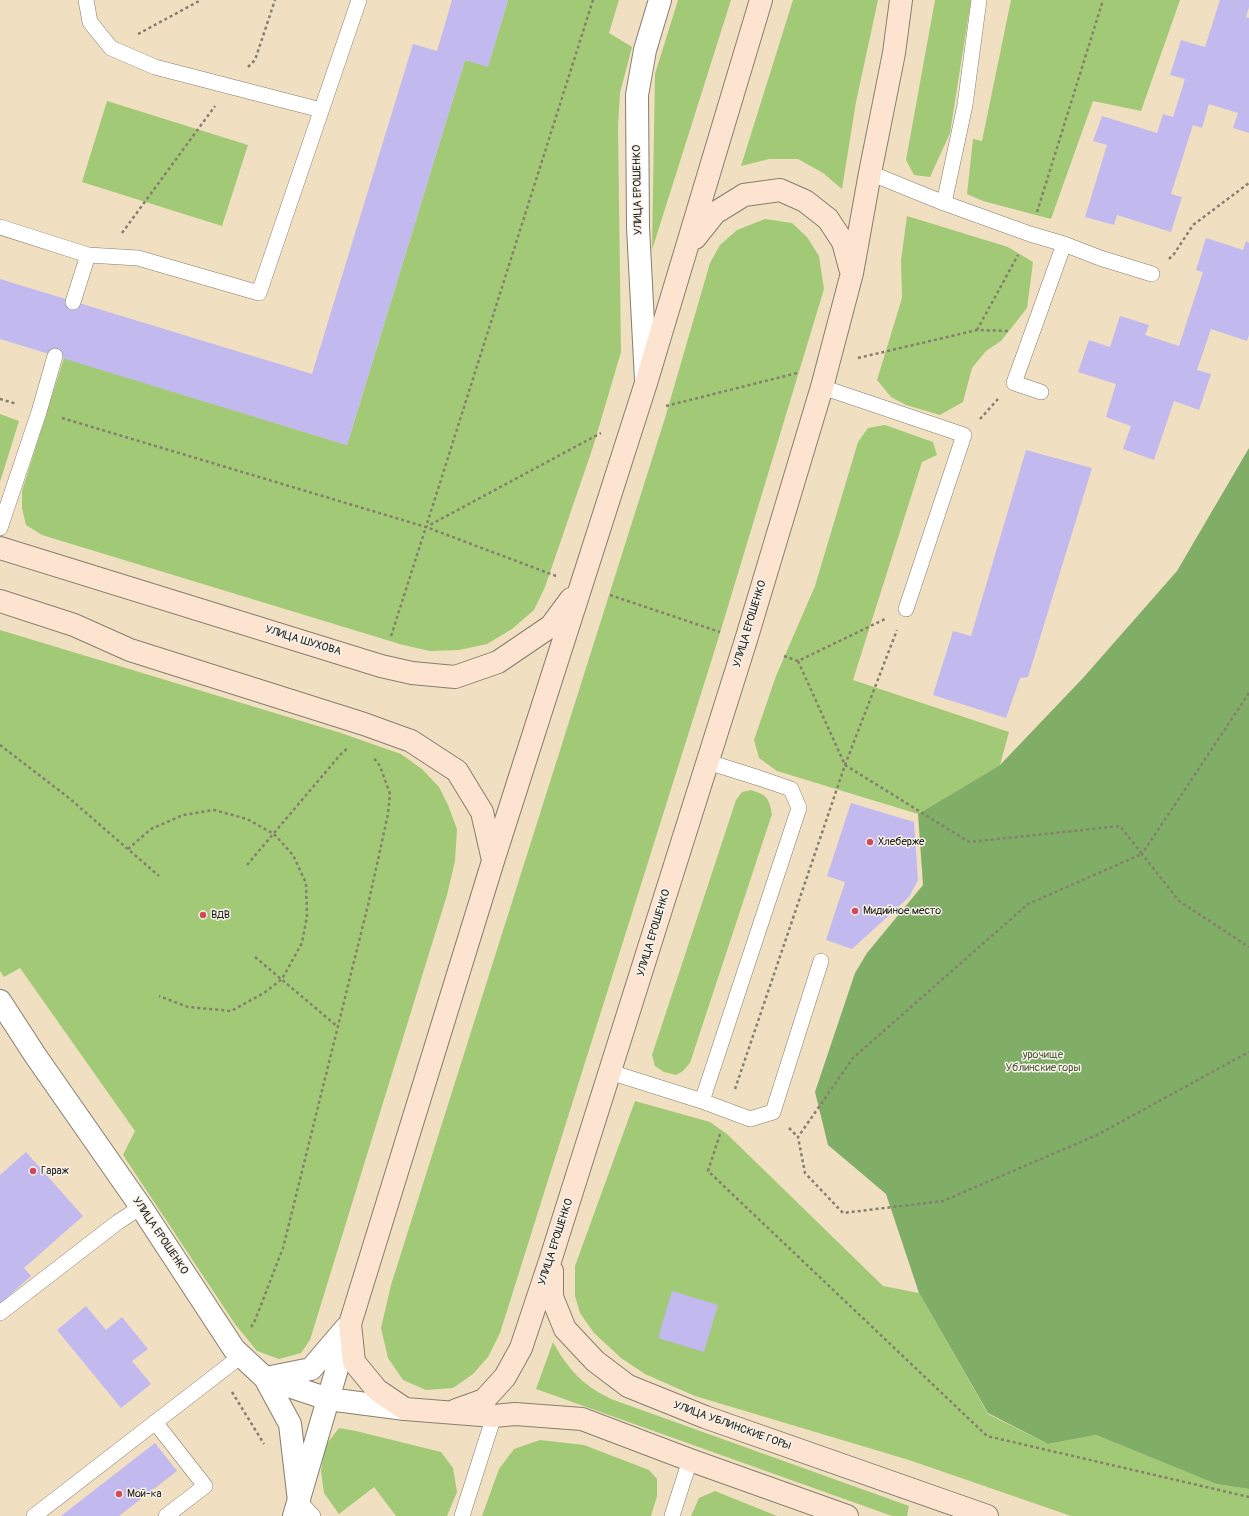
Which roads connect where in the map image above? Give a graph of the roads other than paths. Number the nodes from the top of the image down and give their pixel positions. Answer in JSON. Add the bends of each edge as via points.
{"nodes":[{"id":1,"x":86,"y":0,"type":"edge"},
{"id":2,"x":359,"y":0,"type":"edge"},
{"id":3,"x":660,"y":0,"type":"edge"},
{"id":4,"x":762,"y":0,"type":"edge"},
{"id":5,"x":901,"y":0,"type":"edge"},
{"id":6,"x":979,"y":0,"type":"edge"},
{"id":7,"x":321,"y":110,"type":"junction"},
{"id":8,"x":870,"y":173,"type":"junction"},
{"id":9,"x":944,"y":203,"type":"junction"},
{"id":10,"x":0,"y":227,"type":"edge"},
{"id":11,"x":1064,"y":244,"type":"junction"},
{"id":12,"x":688,"y":246,"type":"junction"},
{"id":13,"x":88,"y":255,"type":"junction"},
{"id":14,"x":852,"y":273,"type":"junction"},
{"id":15,"x":1152,"y":274,"type":"road end"},
{"id":16,"x":73,"y":302,"type":"dead end"},
{"id":17,"x":55,"y":356,"type":"dead end"},
{"id":18,"x":646,"y":383,"type":"junction"},
{"id":19,"x":822,"y":387,"type":"junction"},
{"id":20,"x":1041,"y":392,"type":"dead end"},
{"id":21,"x":0,"y":528,"type":"edge"},
{"id":22,"x":0,"y":548,"type":"edge"},
{"id":23,"x":581,"y":586,"type":"junction"},
{"id":24,"x":0,"y":601,"type":"edge"},
{"id":25,"x":906,"y":609,"type":"dead end"},
{"id":26,"x":708,"y":762,"type":"junction"},
{"id":27,"x":493,"y":861,"type":"junction"},
{"id":28,"x":821,"y":961,"type":"dead end"},
{"id":29,"x":0,"y":1001,"type":"edge"},
{"id":30,"x":610,"y":1072,"type":"junction"},
{"id":31,"x":702,"y":1101,"type":"junction"},
{"id":32,"x":141,"y":1207,"type":"junction"},
{"id":33,"x":551,"y":1258,"type":"junction"},
{"id":34,"x":0,"y":1313,"type":"edge"},
{"id":35,"x":350,"y":1324,"type":"junction"},
{"id":36,"x":238,"y":1352,"type":"junction"},
{"id":37,"x":265,"y":1378,"type":"junction"},
{"id":38,"x":328,"y":1399,"type":"junction"},
{"id":39,"x":405,"y":1409,"type":"junction"},
{"id":40,"x":448,"y":1413,"type":"junction"},
{"id":41,"x":494,"y":1416,"type":"junction"},
{"id":42,"x":155,"y":1422,"type":"junction"},
{"id":43,"x":690,"y":1460,"type":"junction"},
{"id":44,"x":302,"y":1511,"type":"edge"},
{"id":45,"x":34,"y":1516,"type":"edge"},
{"id":46,"x":166,"y":1516,"type":"edge"},
{"id":47,"x":462,"y":1516,"type":"edge"},
{"id":48,"x":672,"y":1516,"type":"edge"},
{"id":49,"x":848,"y":1516,"type":"edge"},
{"id":50,"x":987,"y":1516,"type":"edge"}],
"edges":[{"from":1,"to":7,"type":"lane","via":[[90,22],[111,48],[155,68]]},
{"from":2,"to":7,"type":"lane"},
{"from":3,"to":18,"type":"street","name":"УЛИЦА ЕРОШЕНКО","via":[[645,50],[637,95],[638,227]]},
{"from":4,"to":12,"type":"main road","name":"УЛИЦА ЕРОШЕНКО"},
{"from":5,"to":8,"type":"main road","name":"УЛИЦА ЕРОШЕНКО","via":[[894,53]]},
{"from":6,"to":9,"type":"lane","via":[[965,105]]},
{"from":7,"to":13,"type":"lane","via":[[259,293],[138,258]]},
{"from":8,"to":9,"type":"lane"},
{"from":8,"to":14,"type":"main road","name":"УЛИЦА ЕРОШЕНКО"},
{"from":9,"to":11,"type":"lane"},
{"from":10,"to":13,"type":"lane"},
{"from":11,"to":15,"type":"lane"},
{"from":11,"to":20,"type":"lane","via":[[1014,383]]},
{"from":12,"to":14,"type":"main road","name":"УЛИЦА ЕРОШЕНКО","via":[[715,213],[744,195],[780,190],[805,201],[828,218],[843,242]]},
{"from":12,"to":18,"type":"main road","name":"УЛИЦА ЕРОШЕНКО"},
{"from":13,"to":16,"type":"lane"},
{"from":14,"to":19,"type":"main road","name":"УЛИЦА ЕРОШЕНКО"},
{"from":17,"to":21,"type":"lane"},
{"from":18,"to":23,"type":"main road","name":"УЛИЦА ЕРОШЕНКО"},
{"from":19,"to":25,"type":"lane","via":[[964,435]]},
{"from":19,"to":26,"type":"main road","name":"УЛИЦА ЕРОШЕНКО"},
{"from":22,"to":23,"type":"main road","name":"УЛИЦА ШУХОВА","via":[[381,666],[412,673],[455,677],[498,662],[551,626]]},
{"from":23,"to":27,"type":"main road","name":"УЛИЦА ЕРОШЕНКО"},
{"from":24,"to":27,"type":"main road","via":[[74,625],[130,650],[411,741],[457,771],[482,812]]},
{"from":26,"to":30,"type":"main road","name":"УЛИЦА ЕРОШЕНКО"},
{"from":26,"to":31,"type":"lane","via":[[790,789],[799,808]]},
{"from":27,"to":35,"type":"main road","name":"УЛИЦА ЕРОШЕНКО"},
{"from":28,"to":31,"type":"lane","via":[[773,1112],[750,1119]]},
{"from":29,"to":32,"type":"street","name":"УЛИЦА ЕРОШЕНКО"},
{"from":30,"to":31,"type":"lane"},
{"from":30,"to":33,"type":"main road","name":"УЛИЦА ЕРОШЕНКО"},
{"from":32,"to":34,"type":"lane"},
{"from":32,"to":36,"type":"street","name":"УЛИЦА ЕРОШЕНКО"},
{"from":33,"to":40,"type":"main road","name":"УЛИЦА ЕРОШЕНКО","via":[[521,1348],[505,1377],[484,1400]]},
{"from":33,"to":50,"type":"main road","name":"УЛИЦА УБЛИНСКИЕ ГОРЫ","via":[[552,1297],[565,1329],[595,1361],[628,1386],[705,1417]]},
{"from":35,"to":37,"type":"street","name":"УЛИЦА ЕРОШЕНКО","via":[[311,1369]]},
{"from":35,"to":38,"type":"street","name":"УЛИЦА ЕРОШЕНКО"},
{"from":35,"to":39,"type":"main road","name":"УЛИЦА ЕРОШЕНКО","via":[[354,1362],[377,1390]]},
{"from":36,"to":37,"type":"street","name":"УЛИЦА ЕРОШЕНКО"},
{"from":36,"to":42,"type":"lane"},
{"from":37,"to":38,"type":"street"},
{"from":37,"to":44,"type":"street","via":[[290,1424]]},
{"from":38,"to":39,"type":"street"},
{"from":38,"to":44,"type":"street","name":"УЛИЦА ЕРОШЕНКО"},
{"from":39,"to":40,"type":"main road","name":"УЛИЦА ЕРОШЕНКО"},
{"from":40,"to":41,"type":"main road"},
{"from":41,"to":43,"type":"main road","via":[[516,1414],[582,1419]]},
{"from":41,"to":47,"type":"lane"},
{"from":42,"to":45,"type":"lane"},
{"from":42,"to":46,"type":"lane","via":[[205,1486]]},
{"from":43,"to":48,"type":"lane"},
{"from":43,"to":49,"type":"main road"}]}
